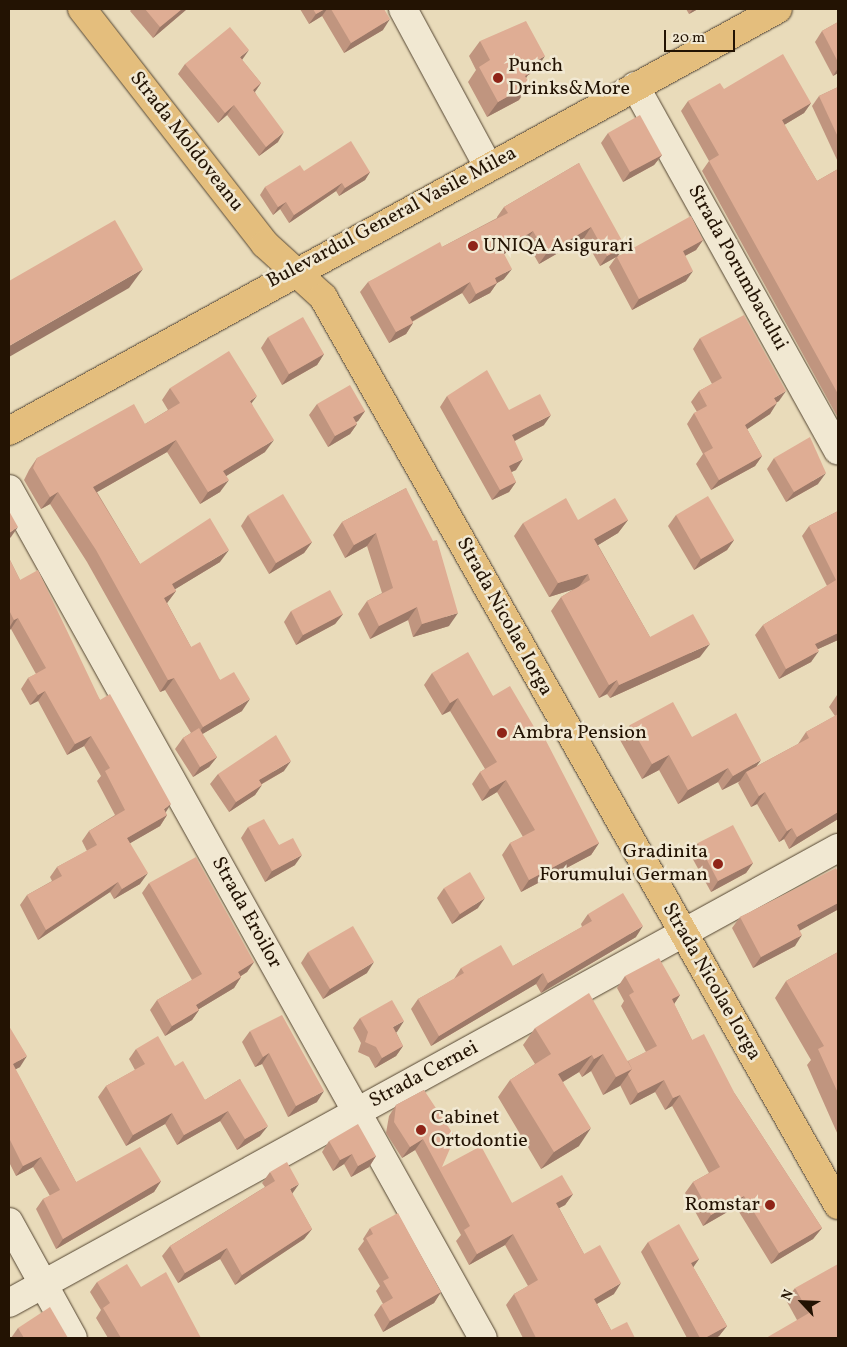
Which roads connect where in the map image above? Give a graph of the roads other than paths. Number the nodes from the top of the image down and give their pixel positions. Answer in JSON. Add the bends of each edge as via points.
{"nodes":[{"id":1,"x":82,"y":9,"type":"edge"},
{"id":2,"x":403,"y":9,"type":"edge"},
{"id":3,"x":760,"y":13,"type":"edge"},
{"id":4,"x":635,"y":86,"type":"junction"},
{"id":5,"x":488,"y":166,"type":"junction"},
{"id":6,"x":293,"y":271,"type":"junction"},
{"id":7,"x":9,"y":431,"type":"edge"},
{"id":8,"x":838,"y":450,"type":"edge"},
{"id":9,"x":9,"y":489,"type":"edge"},
{"id":10,"x":838,"y":848,"type":"edge"},
{"id":11,"x":684,"y":935,"type":"junction"},
{"id":12,"x":357,"y":1111,"type":"junction"},
{"id":13,"x":838,"y":1205,"type":"edge"},
{"id":14,"x":9,"y":1222,"type":"edge"},
{"id":15,"x":42,"y":1283,"type":"junction"},
{"id":16,"x":9,"y":1303,"type":"edge"},
{"id":17,"x":73,"y":1338,"type":"edge"},
{"id":18,"x":483,"y":1338,"type":"edge"}],
"edges":[{"from":1,"to":6,"type":"main road","name":"Strada Moldoveanu","via":[[265,244]]},
{"from":2,"to":5,"type":"street"},
{"from":3,"to":4,"type":"main road","name":"Bulevardul General Vasile Milea"},
{"from":4,"to":5,"type":"main road","name":"Bulevardul General Vasile Milea"},
{"from":4,"to":8,"type":"street","name":"Strada Porumbacului"},
{"from":5,"to":6,"type":"main road","name":"Bulevardul General Vasile Milea"},
{"from":6,"to":7,"type":"main road","name":"Bulevardul General Vasile Milea"},
{"from":6,"to":11,"type":"main road","name":"Strada Nicolae Iorga","via":[[323,297]]},
{"from":9,"to":12,"type":"street","name":"Strada Eroilor"},
{"from":10,"to":11,"type":"street","name":"Strada Cernei"},
{"from":11,"to":12,"type":"street","name":"Strada Cernei"},
{"from":11,"to":13,"type":"main road","name":"Strada Nicolae Iorga"},
{"from":12,"to":15,"type":"street","name":"Strada Cernei"},
{"from":12,"to":18,"type":"street","name":"Strada Eroilor"},
{"from":14,"to":15,"type":"street"},
{"from":15,"to":16,"type":"street","name":"Strada Cernei"},
{"from":15,"to":17,"type":"street"}]}
